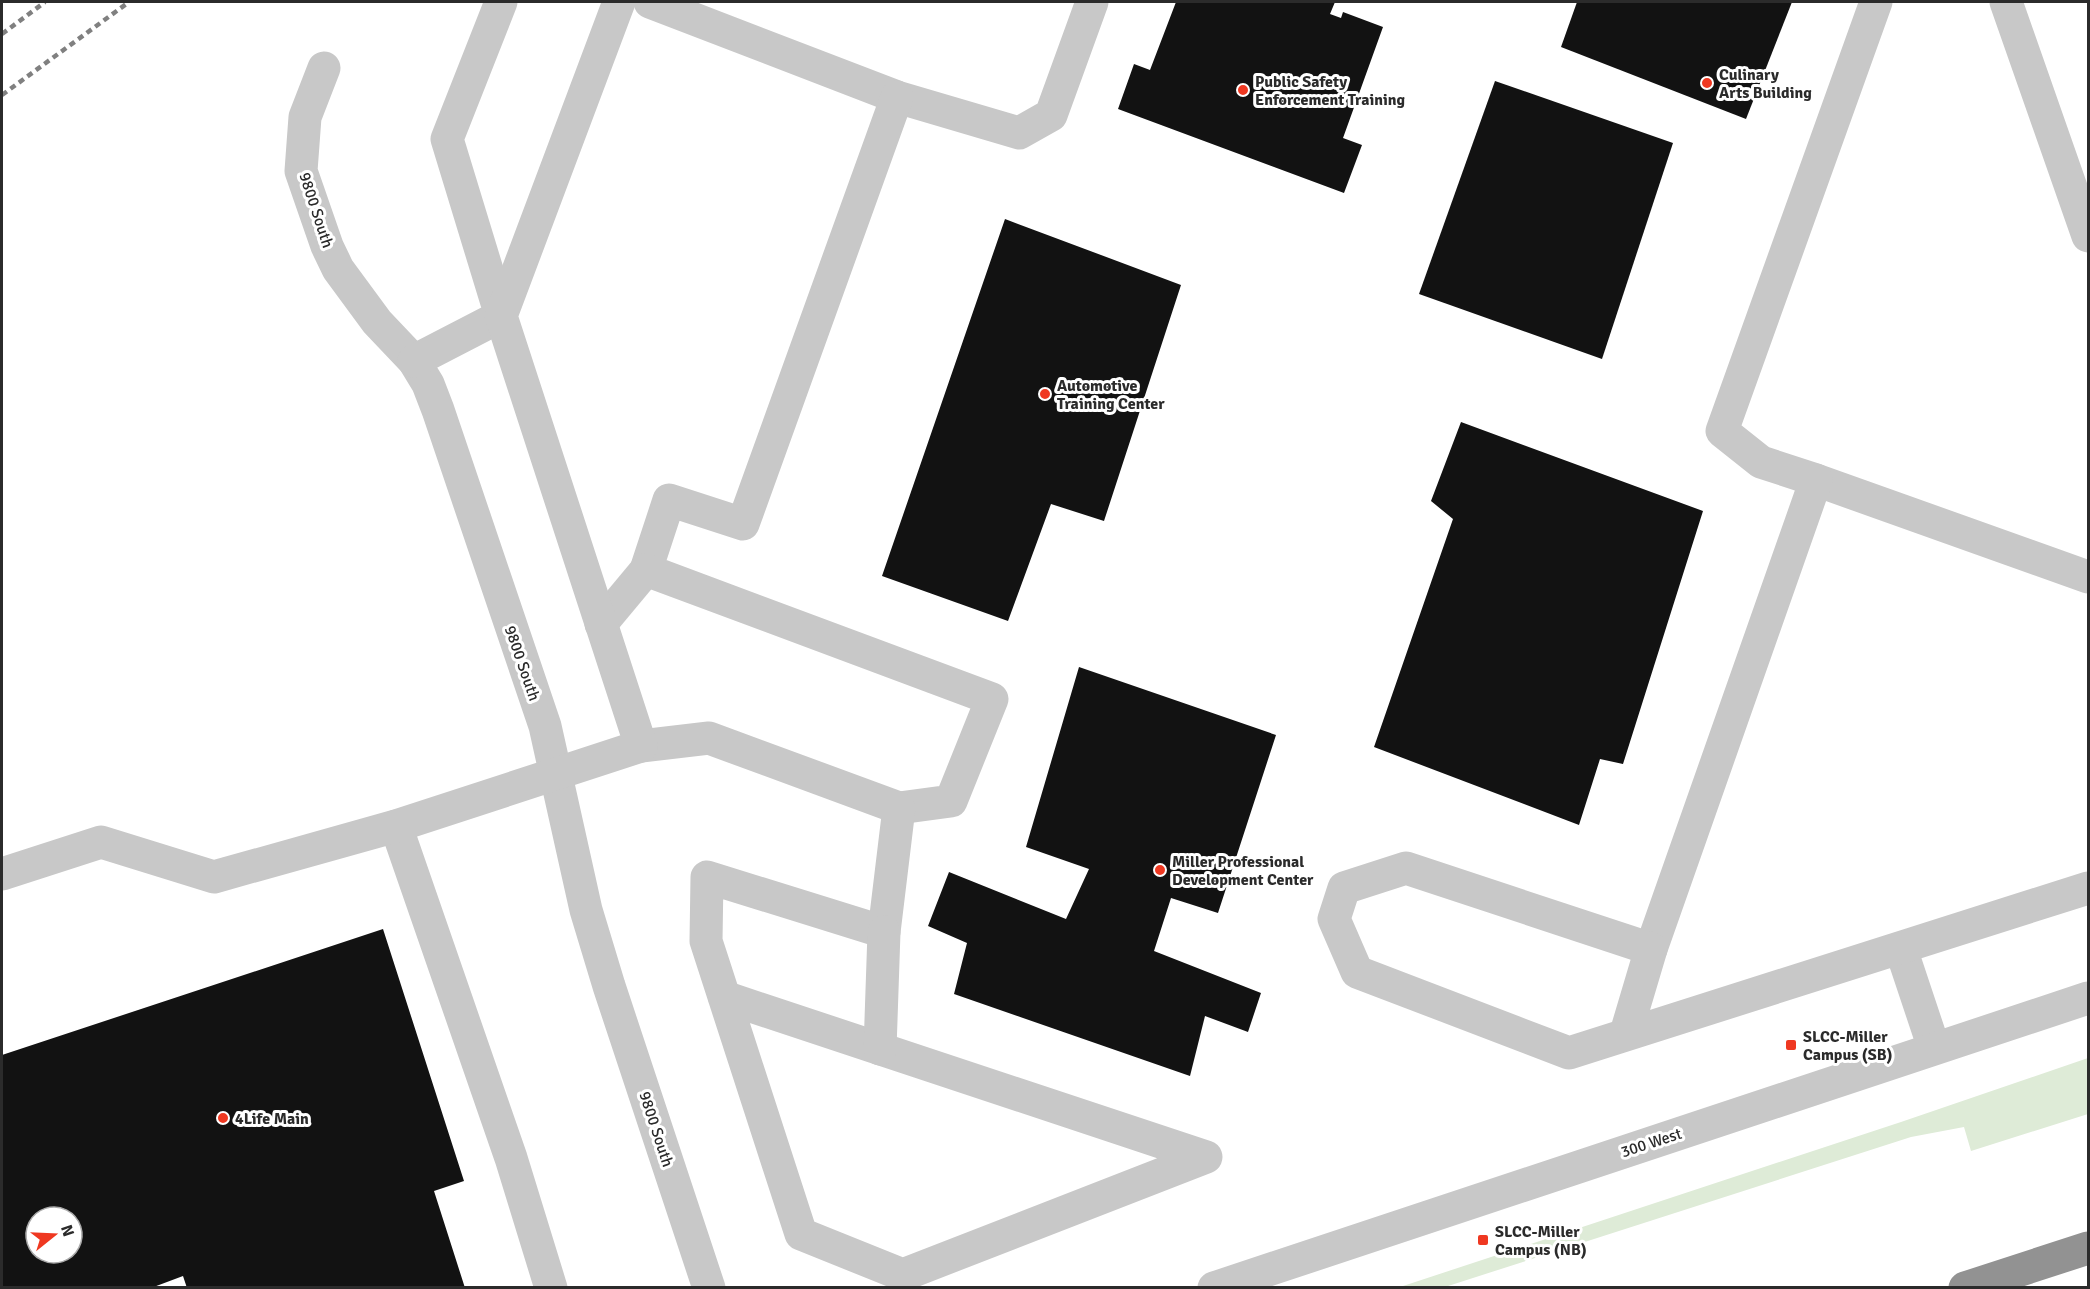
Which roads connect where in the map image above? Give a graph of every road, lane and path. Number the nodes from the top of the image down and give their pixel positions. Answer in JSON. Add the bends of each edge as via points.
{"nodes":[{"id":1,"x":501,"y":2,"type":"edge"},
{"id":2,"x":619,"y":2,"type":"edge"},
{"id":3,"x":650,"y":2,"type":"edge"},
{"id":4,"x":1092,"y":2,"type":"edge"},
{"id":5,"x":1876,"y":2,"type":"edge"},
{"id":6,"x":2006,"y":2,"type":"edge"},
{"id":7,"x":324,"y":68,"type":"dead end"},
{"id":8,"x":897,"y":97,"type":"junction"},
{"id":9,"x":2088,"y":236,"type":"edge"},
{"id":10,"x":501,"y":316,"type":"junction"},
{"id":11,"x":414,"y":361,"type":"junction"},
{"id":12,"x":1816,"y":480,"type":"junction"},
{"id":13,"x":646,"y":570,"type":"junction"},
{"id":14,"x":2088,"y":577,"type":"edge"},
{"id":15,"x":601,"y":624,"type":"junction"},
{"id":16,"x":640,"y":746,"type":"junction"},
{"id":17,"x":555,"y":775,"type":"junction"},
{"id":18,"x":898,"y":808,"type":"junction"},
{"id":19,"x":396,"y":826,"type":"junction"},
{"id":20,"x":2,"y":874,"type":"edge"},
{"id":21,"x":2088,"y":888,"type":"edge"},
{"id":22,"x":884,"y":932,"type":"junction"},
{"id":23,"x":1651,"y":949,"type":"junction"},
{"id":24,"x":1901,"y":949,"type":"junction"},
{"id":25,"x":724,"y":997,"type":"junction"},
{"id":26,"x":2088,"y":998,"type":"edge"},
{"id":27,"x":1626,"y":1033,"type":"junction"},
{"id":28,"x":1934,"y":1048,"type":"junction"},
{"id":29,"x":880,"y":1049,"type":"junction"},
{"id":30,"x":2088,"y":1248,"type":"edge"},
{"id":31,"x":551,"y":1287,"type":"edge"},
{"id":32,"x":709,"y":1287,"type":"edge"},
{"id":33,"x":1214,"y":1287,"type":"edge"},
{"id":34,"x":1965,"y":1287,"type":"edge"}],
"edges":[{"from":1,"to":10,"type":"street","via":[[447,140]]},
{"from":2,"to":10,"type":"street"},
{"from":3,"to":8,"type":"street"},
{"from":4,"to":8,"type":"street","via":[[1051,115],[1019,133]]},
{"from":5,"to":12,"type":"street","via":[[1722,431],[1761,462]]},
{"from":6,"to":9,"type":"street"},
{"from":7,"to":11,"type":"street","name":"9800 South","via":[[305,117],[302,171],[338,269],[377,322]]},
{"from":8,"to":13,"type":"street","via":[[743,524],[669,500]]},
{"from":10,"to":11,"type":"street"},
{"from":10,"to":15,"type":"street"},
{"from":11,"to":17,"type":"street","name":"9800 South","via":[[438,410],[545,726]]},
{"from":12,"to":14,"type":"street"},
{"from":12,"to":23,"type":"street"},
{"from":13,"to":15,"type":"street"},
{"from":13,"to":18,"type":"street","via":[[992,699],[951,801]]},
{"from":15,"to":16,"type":"street"},
{"from":16,"to":17,"type":"street"},
{"from":16,"to":18,"type":"street","via":[[709,738]]},
{"from":17,"to":19,"type":"street"},
{"from":17,"to":32,"type":"street","name":"9800 South","via":[[586,910]]},
{"from":18,"to":22,"type":"street"},
{"from":19,"to":20,"type":"street","via":[[214,877],[101,842]]},
{"from":19,"to":31,"type":"street","via":[[511,1158]]},
{"from":21,"to":24,"type":"street"},
{"from":22,"to":25,"type":"street","via":[[707,877],[706,941]]},
{"from":22,"to":29,"type":"street"},
{"from":23,"to":27,"type":"street"},
{"from":23,"to":27,"type":"street","via":[[1406,868],[1344,888],[1334,919],[1357,972],[1569,1053]]},
{"from":24,"to":27,"type":"street"},
{"from":24,"to":28,"type":"street"},
{"from":25,"to":29,"type":"street"},
{"from":25,"to":29,"type":"street","via":[[801,1234],[903,1275],[1206,1157]]},
{"from":26,"to":28,"type":"street","name":"300 West"},
{"from":28,"to":33,"type":"street","name":"300 West"},
{"from":30,"to":34,"type":"highway"}]}
